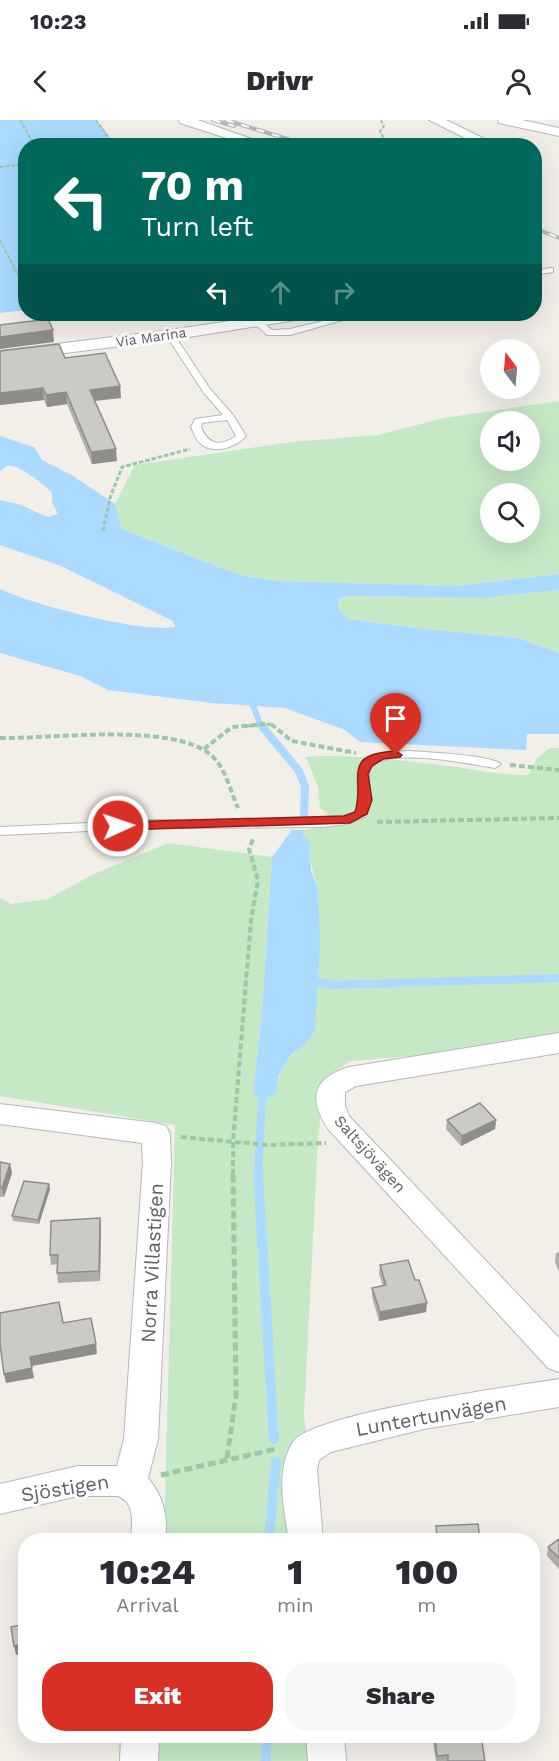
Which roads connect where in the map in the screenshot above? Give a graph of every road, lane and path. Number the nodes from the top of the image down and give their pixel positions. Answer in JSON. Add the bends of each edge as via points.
{"nodes":[{"id":1,"x":20,"y":120,"type":"edge"},
{"id":2,"x":96,"y":120,"type":"edge"},
{"id":3,"x":184,"y":120,"type":"edge"},
{"id":4,"x":381,"y":120,"type":"edge"},
{"id":5,"x":435,"y":120,"type":"edge"},
{"id":6,"x":504,"y":120,"type":"edge"},
{"id":7,"x":559,"y":132,"type":"edge"},
{"id":8,"x":30,"y":138,"type":"edge"},
{"id":9,"x":109,"y":138,"type":"edge"},
{"id":10,"x":241,"y":138,"type":"edge"},
{"id":11,"x":382,"y":138,"type":"edge"},
{"id":12,"x":476,"y":138,"type":"edge"},
{"id":13,"x":18,"y":165,"type":"edge"},
{"id":14,"x":0,"y":167,"type":"edge"},
{"id":15,"x":0,"y":240,"type":"edge"},
{"id":16,"x":550,"y":270,"type":"dead end"},
{"id":17,"x":542,"y":272,"type":"edge"},
{"id":18,"x":18,"y":275,"type":"edge"},
{"id":19,"x":263,"y":321,"type":"edge"},
{"id":20,"x":333,"y":321,"type":"edge"},
{"id":21,"x":257,"y":322,"type":"junction"},
{"id":22,"x":170,"y":335,"type":"junction"},
{"id":23,"x":0,"y":356,"type":"edge"},
{"id":24,"x":230,"y":417,"type":"junction"},
{"id":25,"x":207,"y":444,"type":"junction"},
{"id":26,"x":103,"y":531,"type":"dead end"},
{"id":27,"x":0,"y":738,"type":"edge"},
{"id":28,"x":204,"y":749,"type":"junction"},
{"id":29,"x":373,"y":760,"type":"junction"},
{"id":30,"x":495,"y":764,"type":"joint"},
{"id":31,"x":559,"y":770,"type":"edge"},
{"id":32,"x":559,"y":818,"type":"edge"},
{"id":33,"x":352,"y":819,"type":"junction"},
{"id":34,"x":247,"y":824,"type":"junction"},
{"id":35,"x":0,"y":831,"type":"edge"},
{"id":36,"x":559,"y":1043,"type":"edge"},
{"id":37,"x":0,"y":1114,"type":"edge"},
{"id":38,"x":156,"y":1134,"type":"junction"},
{"id":39,"x":354,"y":1138,"type":"junction"},
{"id":40,"x":233,"y":1142,"type":"junction"},
{"id":41,"x":559,"y":1359,"type":"edge"},
{"id":42,"x":559,"y":1393,"type":"edge"},
{"id":43,"x":306,"y":1450,"type":"junction"},
{"id":44,"x":227,"y":1458,"type":"junction"},
{"id":45,"x":130,"y":1482,"type":"junction"},
{"id":46,"x":0,"y":1499,"type":"edge"},
{"id":47,"x":148,"y":1533,"type":"edge"},
{"id":48,"x":305,"y":1533,"type":"edge"},
{"id":49,"x":141,"y":1743,"type":"edge"},
{"id":50,"x":326,"y":1743,"type":"edge"},
{"id":51,"x":140,"y":1761,"type":"edge"},
{"id":52,"x":327,"y":1761,"type":"edge"}],
"edges":[{"from":1,"to":8,"type":"path"},
{"from":2,"to":9,"type":"path"},
{"from":3,"to":10,"type":"street"},
{"from":4,"to":11,"type":"path"},
{"from":5,"to":12,"type":"street"},
{"from":6,"to":7,"type":"street"},
{"from":13,"to":14,"type":"path"},
{"from":15,"to":18,"type":"path"},
{"from":16,"to":17,"type":"lane"},
{"from":19,"to":21,"type":"street","name":"Via Marina"},
{"from":20,"to":21,"type":"lane","via":[[270,333]]},
{"from":21,"to":22,"type":"street","name":"Via Marina"},
{"from":22,"to":23,"type":"street","name":"Via Marina"},
{"from":22,"to":24,"type":"lane","via":[[207,391]]},
{"from":24,"to":25,"type":"lane","via":[[241,436],[230,444]]},
{"from":24,"to":25,"type":"lane","via":[[196,424]]},
{"from":25,"to":26,"type":"path","via":[[122,467]]},
{"from":27,"to":28,"type":"path","via":[[155,737],[188,741]]},
{"from":28,"to":29,"type":"path","via":[[232,727],[271,724],[292,741],[362,754]]},
{"from":28,"to":34,"type":"path","via":[[213,756]]},
{"from":29,"to":30,"type":"lane","via":[[396,755]]},
{"from":29,"to":33,"type":"lane","via":[[362,774],[365,800],[361,814]]},
{"from":30,"to":31,"type":"path"},
{"from":32,"to":33,"type":"path","via":[[358,823]]},
{"from":33,"to":34,"type":"lane"},
{"from":34,"to":35,"type":"lane"},
{"from":34,"to":40,"type":"path","via":[[258,880],[251,920]]},
{"from":36,"to":39,"type":"street","name":"Saltsjövägen","via":[[390,1069],[338,1082],[330,1095],[332,1114]]},
{"from":37,"to":38,"type":"street"},
{"from":38,"to":40,"type":"path"},
{"from":38,"to":45,"type":"street","name":"Norra Villastigen","via":[[141,1439]]},
{"from":39,"to":40,"type":"path","via":[[300,1146]]},
{"from":39,"to":41,"type":"street","name":"Saltsjövägen"},
{"from":40,"to":44,"type":"path","via":[[236,1395]]},
{"from":42,"to":43,"type":"street","name":"Luntertunvägen","via":[[370,1425],[322,1439]]},
{"from":43,"to":44,"type":"path","via":[[293,1446]]},
{"from":43,"to":48,"type":"street","via":[[300,1480]]},
{"from":44,"to":45,"type":"path"},
{"from":45,"to":46,"type":"street","name":"Sjöstigen","via":[[117,1478],[73,1482]]},
{"from":45,"to":47,"type":"street","via":[[146,1501]]},
{"from":49,"to":51,"type":"street"},
{"from":50,"to":52,"type":"street"}]}
